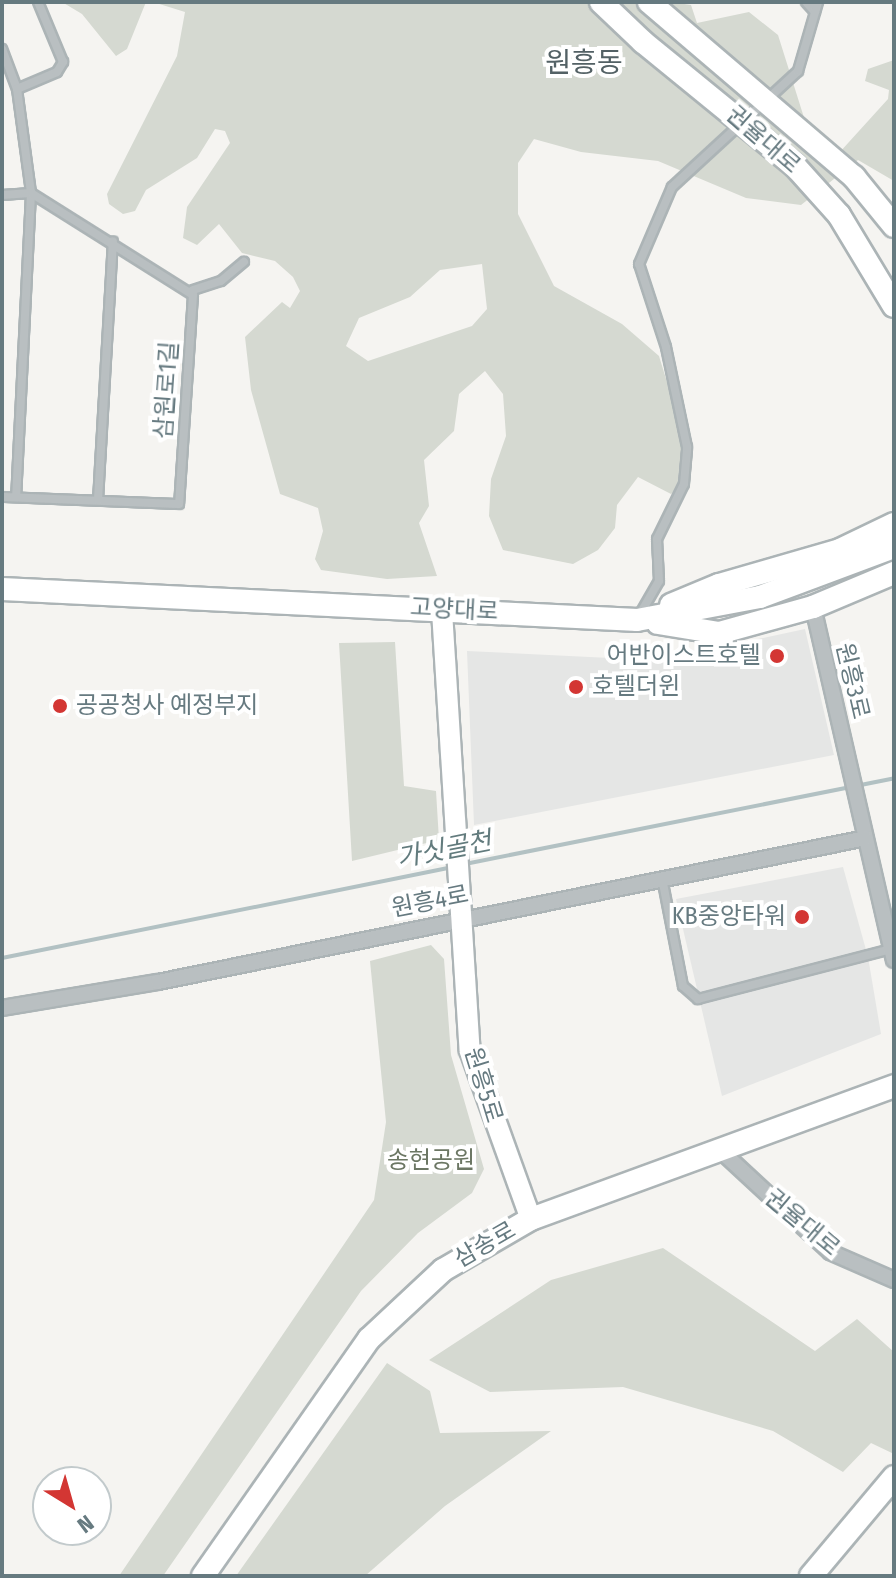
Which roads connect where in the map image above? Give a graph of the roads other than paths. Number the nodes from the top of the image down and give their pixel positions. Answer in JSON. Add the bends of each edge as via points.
{"nodes":[{"id":1,"x":38,"y":2,"type":"edge"},
{"id":2,"x":601,"y":2,"type":"edge"},
{"id":3,"x":649,"y":2,"type":"edge"},
{"id":4,"x":806,"y":2,"type":"edge"},
{"id":5,"x":817,"y":7,"type":"edge"},
{"id":6,"x":2,"y":49,"type":"edge"},
{"id":7,"x":17,"y":89,"type":"junction"},
{"id":8,"x":769,"y":101,"type":"junction"},
{"id":9,"x":745,"y":123,"type":"junction"},
{"id":10,"x":31,"y":193,"type":"junction"},
{"id":11,"x":2,"y":195,"type":"edge"},
{"id":12,"x":894,"y":226,"type":"edge"},
{"id":13,"x":113,"y":241,"type":"junction"},
{"id":14,"x":244,"y":262,"type":"dead end"},
{"id":15,"x":193,"y":290,"type":"junction"},
{"id":16,"x":894,"y":306,"type":"edge"},
{"id":17,"x":2,"y":497,"type":"edge"},
{"id":18,"x":16,"y":497,"type":"junction"},
{"id":19,"x":98,"y":500,"type":"junction"},
{"id":20,"x":892,"y":532,"type":"edge"},
{"id":21,"x":894,"y":573,"type":"edge"},
{"id":22,"x":2,"y":589,"type":"edge"},
{"id":23,"x":813,"y":607,"type":"junction"},
{"id":24,"x":442,"y":611,"type":"junction"},
{"id":25,"x":637,"y":620,"type":"junction"},
{"id":26,"x":866,"y":838,"type":"junction"},
{"id":27,"x":662,"y":878,"type":"junction"},
{"id":28,"x":460,"y":908,"type":"junction"},
{"id":29,"x":893,"y":954,"type":"edge"},
{"id":30,"x":2,"y":1008,"type":"edge"},
{"id":31,"x":894,"y":1086,"type":"edge"},
{"id":32,"x":720,"y":1150,"type":"junction"},
{"id":33,"x":531,"y":1219,"type":"junction"},
{"id":34,"x":894,"y":1280,"type":"edge"},
{"id":35,"x":894,"y":1477,"type":"edge"},
{"id":36,"x":203,"y":1576,"type":"edge"},
{"id":37,"x":811,"y":1576,"type":"edge"}],
"edges":[{"from":1,"to":7,"type":"street","via":[[63,62],[57,72]]},
{"from":2,"to":9,"type":"main road","name":"권율대로"},
{"from":3,"to":8,"type":"main road","name":"권율대로"},
{"from":4,"to":5,"type":"street"},
{"from":5,"to":8,"type":"street","via":[[798,71]]},
{"from":6,"to":7,"type":"street"},
{"from":7,"to":10,"type":"street"},
{"from":8,"to":9,"type":"street"},
{"from":8,"to":12,"type":"main road","name":"권율대로","via":[[854,177]]},
{"from":9,"to":16,"type":"main road","name":"권율대로","via":[[794,165],[839,215]]},
{"from":9,"to":25,"type":"street","via":[[672,187],[639,264],[666,347],[687,447],[684,484],[657,539],[659,581]]},
{"from":10,"to":11,"type":"street"},
{"from":10,"to":13,"type":"street"},
{"from":10,"to":18,"type":"street"},
{"from":13,"to":15,"type":"street"},
{"from":13,"to":19,"type":"street"},
{"from":14,"to":15,"type":"street","via":[[221,281]]},
{"from":15,"to":19,"type":"street","name":"삼원로1길","via":[[179,504]]},
{"from":17,"to":18,"type":"street","name":"삼원로1길"},
{"from":18,"to":19,"type":"street","name":"삼원로1길"},
{"from":20,"to":25,"type":"main road","name":"고양대로","via":[[760,597]]},
{"from":21,"to":23,"type":"main road"},
{"from":22,"to":24,"type":"main road","name":"고양대로"},
{"from":23,"to":25,"type":"main road","via":[[719,633]]},
{"from":23,"to":26,"type":"street","name":"원흥3로"},
{"from":24,"to":25,"type":"main road","name":"고양대로"},
{"from":24,"to":28,"type":"main road","name":"원흥5로"},
{"from":26,"to":27,"type":"street","name":"원흥4로"},
{"from":26,"to":29,"type":"street"},
{"from":27,"to":28,"type":"street","name":"원흥4로"},
{"from":27,"to":29,"type":"street","via":[[683,986],[698,999]]},
{"from":28,"to":30,"type":"street","name":"원흥4로"},
{"from":28,"to":33,"type":"main road","name":"원흥5로","via":[[470,1050]]},
{"from":31,"to":32,"type":"main road","name":"삼송로"},
{"from":32,"to":33,"type":"main road","name":"삼송로"},
{"from":32,"to":34,"type":"street","name":"권율대로","via":[[830,1252]]},
{"from":33,"to":36,"type":"main road","name":"삼송로","via":[[443,1270],[369,1339]]},
{"from":35,"to":37,"type":"main road"}]}
